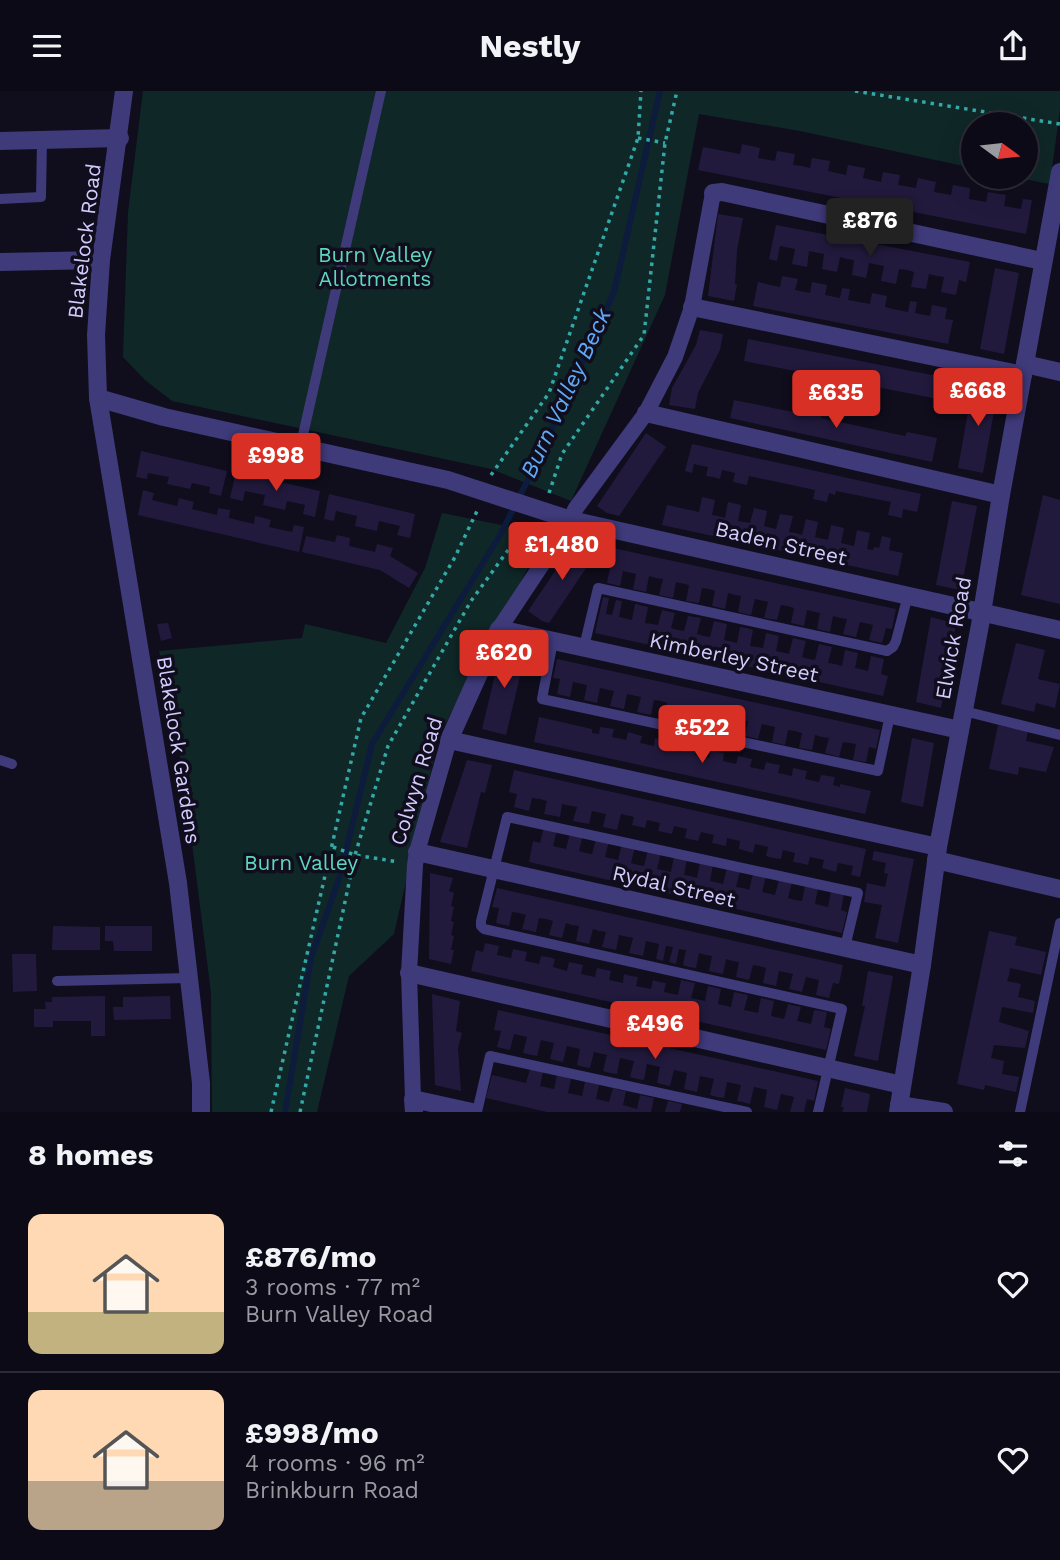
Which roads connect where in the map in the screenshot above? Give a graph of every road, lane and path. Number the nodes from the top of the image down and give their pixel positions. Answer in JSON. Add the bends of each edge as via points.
{"nodes":[{"id":1,"x":124,"y":91,"type":"edge"},
{"id":2,"x":381,"y":91,"type":"edge"},
{"id":3,"x":641,"y":91,"type":"edge"},
{"id":4,"x":677,"y":91,"type":"edge"},
{"id":5,"x":855,"y":91,"type":"edge"},
{"id":6,"x":1060,"y":124,"type":"edge"},
{"id":7,"x":120,"y":138,"type":"junction"},
{"id":8,"x":638,"y":138,"type":"junction"},
{"id":9,"x":42,"y":140,"type":"junction"},
{"id":10,"x":0,"y":141,"type":"edge"},
{"id":11,"x":665,"y":143,"type":"junction"},
{"id":12,"x":1060,"y":172,"type":"edge"},
{"id":13,"x":713,"y":194,"type":"joint"},
{"id":14,"x":0,"y":199,"type":"edge"},
{"id":15,"x":102,"y":260,"type":"junction"},
{"id":16,"x":1042,"y":261,"type":"junction"},
{"id":17,"x":0,"y":262,"type":"edge"},
{"id":18,"x":692,"y":307,"type":"junction"},
{"id":19,"x":1024,"y":369,"type":"junction"},
{"id":20,"x":1060,"y":372,"type":"edge"},
{"id":21,"x":98,"y":398,"type":"junction"},
{"id":22,"x":646,"y":413,"type":"junction"},
{"id":23,"x":300,"y":447,"type":"junction"},
{"id":24,"x":489,"y":493,"type":"junction"},
{"id":25,"x":1001,"y":495,"type":"junction"},
{"id":26,"x":538,"y":510,"type":"junction"},
{"id":27,"x":571,"y":520,"type":"junction"},
{"id":28,"x":908,"y":595,"type":"junction"},
{"id":29,"x":981,"y":612,"type":"junction"},
{"id":30,"x":499,"y":629,"type":"junction"},
{"id":31,"x":1060,"y":630,"type":"edge"},
{"id":32,"x":553,"y":641,"type":"junction"},
{"id":33,"x":584,"y":647,"type":"junction"},
{"id":34,"x":964,"y":711,"type":"junction"},
{"id":35,"x":890,"y":715,"type":"junction"},
{"id":36,"x":960,"y":730,"type":"junction"},
{"id":37,"x":1060,"y":735,"type":"edge"},
{"id":38,"x":449,"y":740,"type":"junction"},
{"id":39,"x":0,"y":760,"type":"edge"},
{"id":40,"x":12,"y":764,"type":"dead end"},
{"id":41,"x":335,"y":848,"type":"junction"},
{"id":42,"x":937,"y":853,"type":"junction"},
{"id":43,"x":355,"y":855,"type":"junction"},
{"id":44,"x":416,"y":858,"type":"junction"},
{"id":45,"x":495,"y":869,"type":"junction"},
{"id":46,"x":1060,"y":889,"type":"edge"},
{"id":47,"x":1060,"y":923,"type":"edge"},
{"id":48,"x":845,"y":947,"type":"junction"},
{"id":49,"x":922,"y":965,"type":"junction"},
{"id":50,"x":409,"y":973,"type":"junction"},
{"id":51,"x":189,"y":978,"type":"junction"},
{"id":52,"x":57,"y":981,"type":"dead end"},
{"id":53,"x":828,"y":1068,"type":"junction"},
{"id":54,"x":902,"y":1085,"type":"junction"},
{"id":55,"x":413,"y":1105,"type":"edge"},
{"id":56,"x":898,"y":1109,"type":"edge"},
{"id":57,"x":201,"y":1112,"type":"edge"},
{"id":58,"x":271,"y":1112,"type":"edge"},
{"id":59,"x":300,"y":1112,"type":"edge"},
{"id":60,"x":474,"y":1112,"type":"edge"},
{"id":61,"x":747,"y":1112,"type":"edge"},
{"id":62,"x":818,"y":1112,"type":"edge"},
{"id":63,"x":944,"y":1112,"type":"edge"},
{"id":64,"x":1020,"y":1112,"type":"edge"}],
"edges":[{"from":1,"to":7,"type":"street","name":"Blakelock Road"},
{"from":2,"to":23,"type":"lane"},
{"from":3,"to":8,"type":"path"},
{"from":4,"to":11,"type":"path"},
{"from":5,"to":6,"type":"path"},
{"from":7,"to":9,"type":"street"},
{"from":7,"to":15,"type":"street","name":"Blakelock Road"},
{"from":8,"to":11,"type":"path"},
{"from":8,"to":24,"type":"path","via":[[548,393],[490,477]]},
{"from":9,"to":10,"type":"street"},
{"from":9,"to":14,"type":"lane","via":[[41,197]]},
{"from":11,"to":26,"type":"path","via":[[644,335],[562,454]]},
{"from":12,"to":16,"type":"street","name":"Elwick Road"},
{"from":13,"to":16,"type":"street","via":[[722,192]]},
{"from":13,"to":18,"type":"street","name":"Colwyn Road"},
{"from":15,"to":17,"type":"street"},
{"from":15,"to":21,"type":"street","name":"Blakelock Road","via":[[96,335]]},
{"from":16,"to":19,"type":"street","name":"Elwick Road"},
{"from":18,"to":19,"type":"street"},
{"from":18,"to":22,"type":"street","name":"Colwyn Road","via":[[675,357]]},
{"from":19,"to":20,"type":"street"},
{"from":19,"to":25,"type":"street","name":"Elwick Road"},
{"from":21,"to":23,"type":"street","name":"Baden Street"},
{"from":21,"to":51,"type":"street","name":"Blakelock Gardens","via":[[178,883]]},
{"from":22,"to":25,"type":"street"},
{"from":22,"to":27,"type":"street","name":"Colwyn Road"},
{"from":23,"to":24,"type":"street","name":"Baden Street"},
{"from":24,"to":26,"type":"street","name":"Baden Street"},
{"from":24,"to":41,"type":"path","via":[[361,718]]},
{"from":25,"to":29,"type":"street","name":"Elwick Road"},
{"from":26,"to":27,"type":"street","name":"Baden Street"},
{"from":26,"to":43,"type":"path","via":[[529,536],[514,542],[471,601],[388,746]]},
{"from":27,"to":28,"type":"street","name":"Baden Street"},
{"from":27,"to":30,"type":"street","name":"Colwyn Road"},
{"from":28,"to":29,"type":"street","name":"Baden Street"},
{"from":28,"to":33,"type":"lane","via":[[896,641],[887,651],[598,588]]},
{"from":29,"to":31,"type":"street","name":"Baden Street"},
{"from":29,"to":34,"type":"street","name":"Elwick Road"},
{"from":30,"to":32,"type":"street","name":"Kimberley Street"},
{"from":30,"to":38,"type":"street","name":"Colwyn Road"},
{"from":32,"to":33,"type":"street","name":"Kimberley Street"},
{"from":32,"to":35,"type":"lane","via":[[541,699],[878,771]]},
{"from":33,"to":35,"type":"street","name":"Kimberley Street"},
{"from":34,"to":36,"type":"street","name":"Elwick Road"},
{"from":34,"to":37,"type":"lane"},
{"from":35,"to":36,"type":"street","name":"Kimberley Street"},
{"from":36,"to":42,"type":"street","name":"Elwick Road"},
{"from":38,"to":42,"type":"street"},
{"from":38,"to":44,"type":"street","name":"Colwyn Road"},
{"from":39,"to":40,"type":"lane"},
{"from":41,"to":43,"type":"path"},
{"from":41,"to":58,"type":"path"},
{"from":42,"to":46,"type":"street"},
{"from":42,"to":49,"type":"street","name":"Elwick Road"},
{"from":43,"to":44,"type":"path"},
{"from":43,"to":59,"type":"path"},
{"from":44,"to":45,"type":"street","name":"Rydal Street"},
{"from":44,"to":50,"type":"street","name":"Colwyn Road"},
{"from":45,"to":48,"type":"street","name":"Rydal Street"},
{"from":45,"to":48,"type":"lane","via":[[507,817],[858,893]]},
{"from":45,"to":53,"type":"lane","via":[[481,921],[484,929],[842,1009]]},
{"from":47,"to":64,"type":"lane"},
{"from":48,"to":49,"type":"street","name":"Rydal Street"},
{"from":49,"to":54,"type":"street","name":"Elwick Road"},
{"from":50,"to":53,"type":"street"},
{"from":50,"to":55,"type":"street","name":"Colwyn Road"},
{"from":51,"to":52,"type":"lane"},
{"from":51,"to":57,"type":"street","name":"Blakelock Gardens"},
{"from":53,"to":54,"type":"street"},
{"from":53,"to":62,"type":"lane"},
{"from":54,"to":56,"type":"street","name":"Elwick Road"},
{"from":55,"to":60,"type":"street"},
{"from":56,"to":63,"type":"street"},
{"from":60,"to":61,"type":"lane","via":[[490,1056]]}]}
